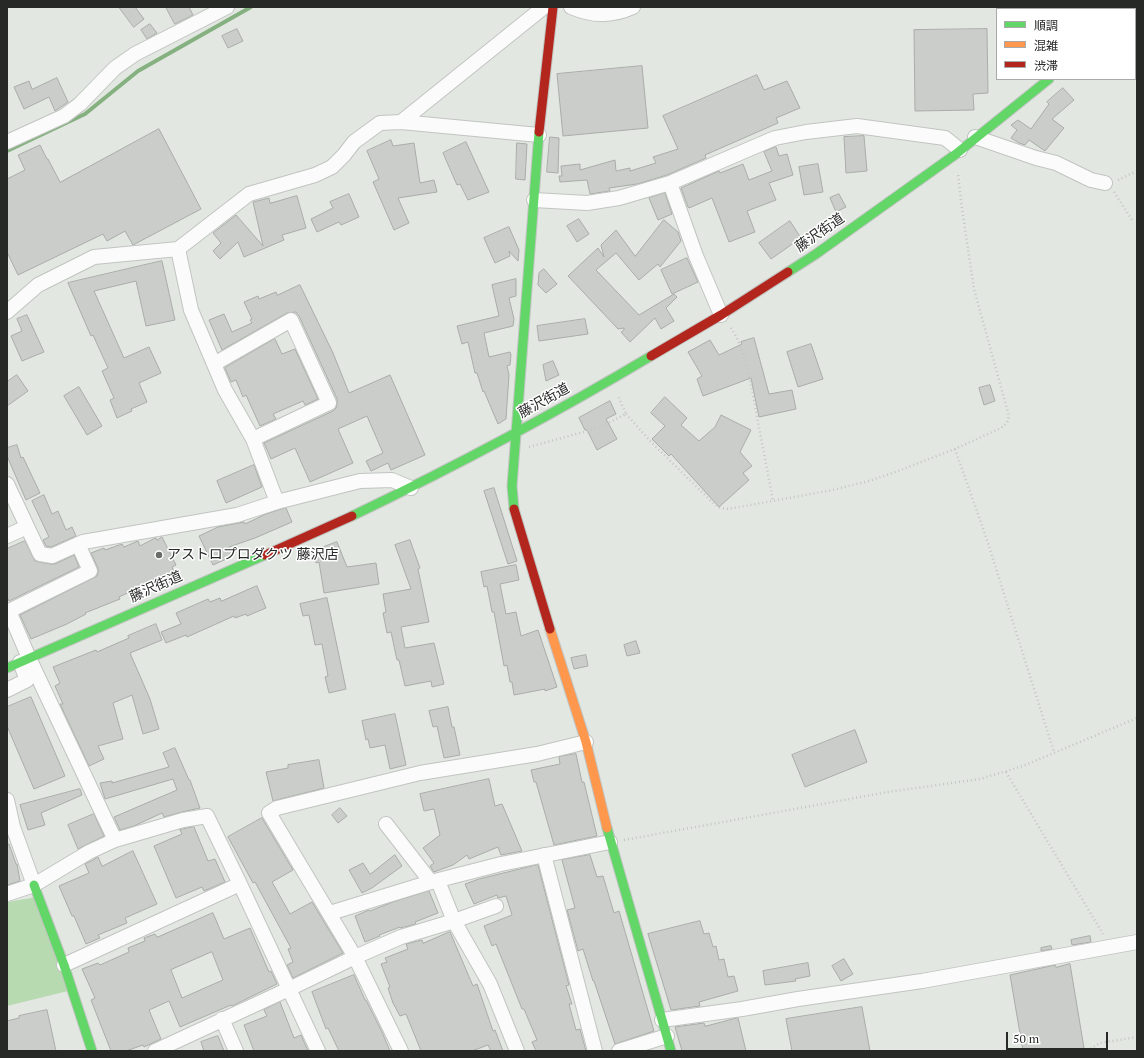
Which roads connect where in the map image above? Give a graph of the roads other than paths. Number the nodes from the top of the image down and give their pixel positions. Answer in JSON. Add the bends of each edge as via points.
{"nodes":[{"id":1,"x":227,"y":7,"type":"edge"},
{"id":2,"x":544,"y":7,"type":"edge"},
{"id":3,"x":553,"y":7,"type":"edge"},
{"id":4,"x":570,"y":7,"type":"edge"},
{"id":5,"x":633,"y":7,"type":"edge"},
{"id":6,"x":1048,"y":80,"type":"edge"},
{"id":7,"x":401,"y":122,"type":"junction"},
{"id":8,"x":539,"y":135,"type":"junction"},
{"id":9,"x":975,"y":137,"type":"junction"},
{"id":10,"x":7,"y":142,"type":"edge"},
{"id":11,"x":958,"y":152,"type":"junction"},
{"id":12,"x":670,"y":183,"type":"junction"},
{"id":13,"x":1106,"y":183,"type":"road end"},
{"id":14,"x":534,"y":200,"type":"junction"},
{"id":15,"x":178,"y":249,"type":"junction"},
{"id":16,"x":7,"y":312,"type":"edge"},
{"id":17,"x":721,"y":315,"type":"junction"},
{"id":18,"x":214,"y":364,"type":"junction"},
{"id":19,"x":516,"y":433,"type":"junction"},
{"id":20,"x":252,"y":439,"type":"junction"},
{"id":21,"x":7,"y":484,"type":"edge"},
{"id":22,"x":411,"y":488,"type":"junction"},
{"id":23,"x":277,"y":502,"type":"junction"},
{"id":24,"x":27,"y":527,"type":"junction"},
{"id":25,"x":7,"y":536,"type":"edge"},
{"id":26,"x":78,"y":544,"type":"junction"},
{"id":27,"x":25,"y":660,"type":"junction"},
{"id":28,"x":7,"y":668,"type":"edge"},
{"id":29,"x":7,"y":690,"type":"edge"},
{"id":30,"x":586,"y":742,"type":"junction"},
{"id":31,"x":7,"y":800,"type":"edge"},
{"id":32,"x":386,"y":824,"type":"dead end"},
{"id":33,"x":115,"y":840,"type":"junction"},
{"id":34,"x":610,"y":842,"type":"junction"},
{"id":35,"x":544,"y":856,"type":"junction"},
{"id":36,"x":434,"y":882,"type":"junction"},
{"id":37,"x":240,"y":884,"type":"junction"},
{"id":38,"x":34,"y":885,"type":"junction"},
{"id":39,"x":7,"y":894,"type":"edge"},
{"id":40,"x":496,"y":906,"type":"dead end"},
{"id":41,"x":330,"y":913,"type":"junction"},
{"id":42,"x":454,"y":921,"type":"junction"},
{"id":43,"x":1137,"y":942,"type":"edge"},
{"id":44,"x":355,"y":957,"type":"junction"},
{"id":45,"x":64,"y":965,"type":"junction"},
{"id":46,"x":289,"y":989,"type":"junction"},
{"id":47,"x":222,"y":1019,"type":"junction"},
{"id":48,"x":662,"y":1020,"type":"junction"},
{"id":49,"x":666,"y":1036,"type":"junction"},
{"id":50,"x":164,"y":1049,"type":"edge"},
{"id":51,"x":92,"y":1051,"type":"edge"},
{"id":52,"x":236,"y":1051,"type":"edge"},
{"id":53,"x":318,"y":1051,"type":"edge"},
{"id":54,"x":401,"y":1051,"type":"edge"},
{"id":55,"x":517,"y":1051,"type":"edge"},
{"id":56,"x":595,"y":1051,"type":"edge"},
{"id":57,"x":619,"y":1051,"type":"edge"},
{"id":58,"x":671,"y":1051,"type":"edge"}],
"edges":[{"from":1,"to":10,"type":"street","via":[[135,54],[115,68],[80,104],[64,116]]},
{"from":2,"to":7,"type":"street"},
{"from":3,"to":8,"type":"main road"},
{"from":4,"to":5,"type":"street","via":[[583,13],[610,15]]},
{"from":6,"to":9,"type":"main road","name":"藤沢街道"},
{"from":7,"to":8,"type":"street"},
{"from":7,"to":15,"type":"street","via":[[380,123],[354,142],[332,167],[315,175],[249,194]]},
{"from":8,"to":14,"type":"main road"},
{"from":9,"to":11,"type":"main road","name":"藤沢街道"},
{"from":9,"to":13,"type":"street","via":[[1056,163],[1091,180]]},
{"from":11,"to":12,"type":"street","via":[[945,138],[857,126],[775,138]]},
{"from":11,"to":17,"type":"main road","name":"藤沢街道","via":[[816,254]]},
{"from":12,"to":14,"type":"street","via":[[619,198],[587,203]]},
{"from":12,"to":17,"type":"street","via":[[696,256]]},
{"from":14,"to":19,"type":"main road"},
{"from":15,"to":16,"type":"street","via":[[94,258],[38,285]]},
{"from":15,"to":18,"type":"street","via":[[191,310]]},
{"from":17,"to":19,"type":"main road","name":"藤沢街道"},
{"from":18,"to":20,"type":"street"},
{"from":18,"to":20,"type":"street","via":[[291,320],[329,403]]},
{"from":19,"to":22,"type":"main road","name":"藤沢街道"},
{"from":19,"to":30,"type":"main road","via":[[512,486],[514,512]]},
{"from":20,"to":23,"type":"street"},
{"from":21,"to":24,"type":"street"},
{"from":22,"to":23,"type":"street","via":[[392,480],[360,481]]},
{"from":22,"to":27,"type":"main road","name":"藤沢街道","via":[[316,533]]},
{"from":23,"to":26,"type":"street","via":[[237,514]]},
{"from":24,"to":25,"type":"street"},
{"from":24,"to":26,"type":"street","via":[[40,554],[52,556]]},
{"from":26,"to":27,"type":"street","via":[[90,571],[9,611]]},
{"from":27,"to":28,"type":"main road","name":"藤沢街道"},
{"from":27,"to":29,"type":"street","via":[[27,680]]},
{"from":27,"to":33,"type":"street"},
{"from":30,"to":34,"type":"main road"},
{"from":30,"to":41,"type":"street","via":[[530,756],[420,773],[277,808],[269,813]]},
{"from":31,"to":38,"type":"street","via":[[13,827]]},
{"from":32,"to":36,"type":"street"},
{"from":33,"to":37,"type":"street","via":[[183,820],[207,816]]},
{"from":33,"to":38,"type":"street","via":[[89,852]]},
{"from":34,"to":35,"type":"street"},
{"from":34,"to":48,"type":"main road"},
{"from":35,"to":36,"type":"street","via":[[501,864]]},
{"from":35,"to":56,"type":"street"},
{"from":36,"to":41,"type":"street"},
{"from":36,"to":42,"type":"street"},
{"from":37,"to":45,"type":"street"},
{"from":37,"to":46,"type":"street"},
{"from":38,"to":39,"type":"street"},
{"from":38,"to":45,"type":"main road"},
{"from":40,"to":42,"type":"street"},
{"from":41,"to":44,"type":"street"},
{"from":42,"to":44,"type":"street","via":[[401,937]]},
{"from":42,"to":55,"type":"street","via":[[490,984]]},
{"from":43,"to":48,"type":"street","via":[[922,981]]},
{"from":44,"to":46,"type":"street"},
{"from":44,"to":54,"type":"street"},
{"from":45,"to":51,"type":"main road"},
{"from":46,"to":47,"type":"street"},
{"from":46,"to":53,"type":"street"},
{"from":47,"to":50,"type":"street"},
{"from":47,"to":52,"type":"street"},
{"from":48,"to":49,"type":"main road"},
{"from":49,"to":57,"type":"street"},
{"from":49,"to":58,"type":"main road"}]}
